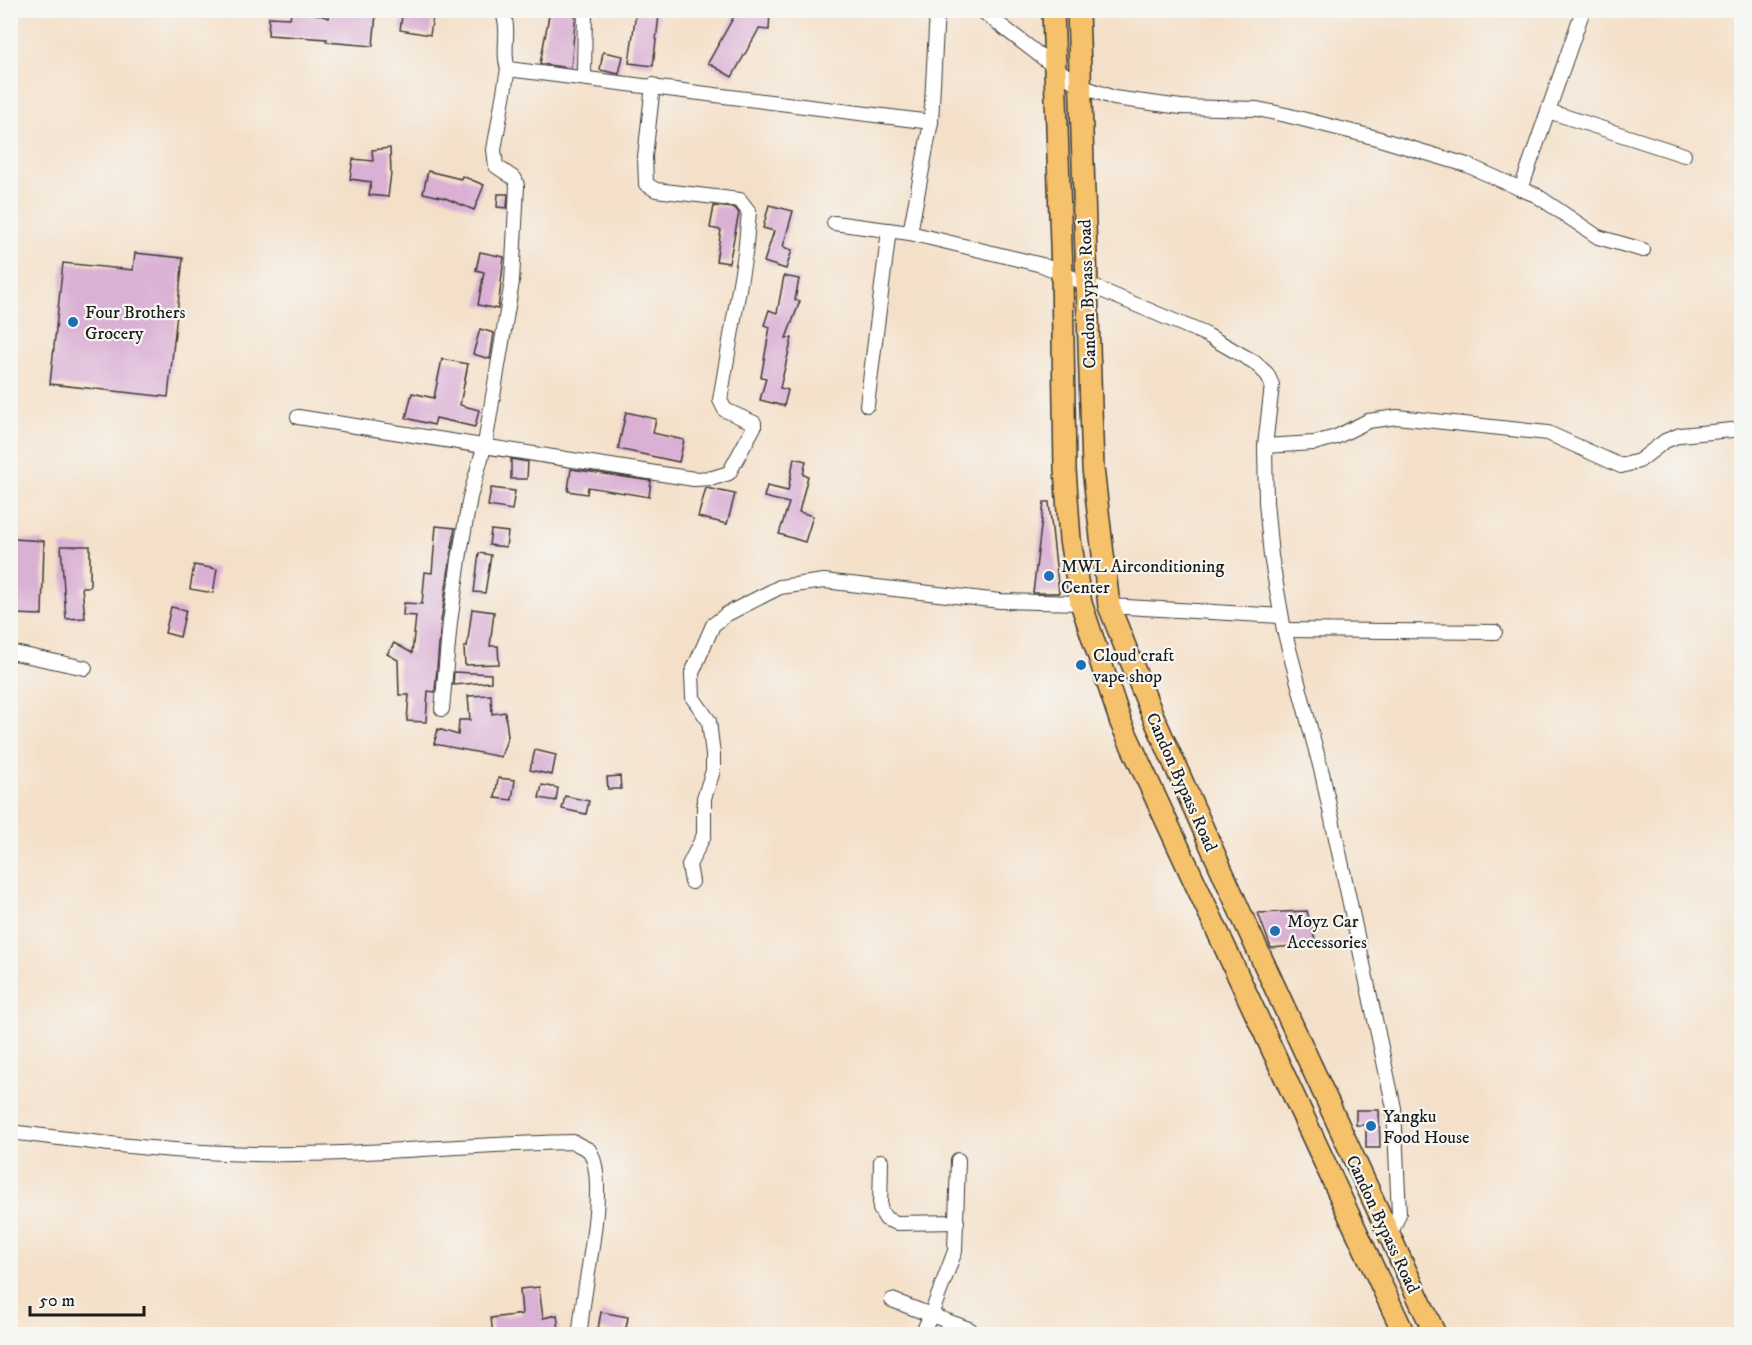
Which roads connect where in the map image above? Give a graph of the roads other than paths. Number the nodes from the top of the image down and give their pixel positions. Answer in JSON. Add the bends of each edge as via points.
{"nodes":[{"id":1,"x":501,"y":10,"type":"edge"},
{"id":2,"x":585,"y":10,"type":"edge"},
{"id":3,"x":937,"y":10,"type":"edge"},
{"id":4,"x":981,"y":10,"type":"edge"},
{"id":5,"x":1053,"y":10,"type":"edge"},
{"id":6,"x":1078,"y":10,"type":"edge"},
{"id":7,"x":1583,"y":10,"type":"edge"},
{"id":8,"x":1055,"y":65,"type":"junction"},
{"id":9,"x":508,"y":69,"type":"junction"},
{"id":10,"x":584,"y":76,"type":"junction"},
{"id":11,"x":653,"y":85,"type":"junction"},
{"id":12,"x":1078,"y":85,"type":"junction"},
{"id":13,"x":1548,"y":111,"type":"junction"},
{"id":14,"x":931,"y":122,"type":"junction"},
{"id":15,"x":1684,"y":155,"type":"dead end"},
{"id":16,"x":1521,"y":189,"type":"junction"},
{"id":17,"x":834,"y":223,"type":"dead end"},
{"id":18,"x":889,"y":230,"type":"junction"},
{"id":19,"x":910,"y":233,"type":"junction"},
{"id":20,"x":1643,"y":250,"type":"dead end"},
{"id":21,"x":1062,"y":274,"type":"junction"},
{"id":22,"x":1087,"y":285,"type":"junction"},
{"id":23,"x":867,"y":405,"type":"dead end"},
{"id":24,"x":298,"y":417,"type":"dead end"},
{"id":25,"x":1742,"y":429,"type":"edge"},
{"id":26,"x":485,"y":444,"type":"junction"},
{"id":27,"x":1265,"y":446,"type":"junction"},
{"id":28,"x":1081,"y":603,"type":"junction"},
{"id":29,"x":1109,"y":606,"type":"junction"},
{"id":30,"x":1281,"y":616,"type":"junction"},
{"id":31,"x":1284,"y":630,"type":"junction"},
{"id":32,"x":1495,"y":632,"type":"dead end"},
{"id":33,"x":10,"y":652,"type":"edge"},
{"id":34,"x":86,"y":668,"type":"dead end"},
{"id":35,"x":442,"y":709,"type":"dead end"},
{"id":36,"x":692,"y":882,"type":"dead end"},
{"id":37,"x":1241,"y":914,"type":"junction"},
{"id":38,"x":1216,"y":927,"type":"junction"},
{"id":39,"x":10,"y":1132,"type":"edge"},
{"id":40,"x":958,"y":1160,"type":"dead end"},
{"id":41,"x":881,"y":1161,"type":"dead end"},
{"id":42,"x":957,"y":1222,"type":"junction"},
{"id":43,"x":1389,"y":1238,"type":"junction"},
{"id":44,"x":892,"y":1300,"type":"dead end"},
{"id":45,"x":931,"y":1315,"type":"junction"},
{"id":46,"x":580,"y":1335,"type":"edge"},
{"id":47,"x":922,"y":1335,"type":"edge"},
{"id":48,"x":975,"y":1335,"type":"edge"},
{"id":49,"x":1404,"y":1335,"type":"edge"},
{"id":50,"x":1435,"y":1335,"type":"edge"}],
"edges":[{"from":1,"to":9,"type":"street"},
{"from":2,"to":10,"type":"street"},
{"from":3,"to":14,"type":"street"},
{"from":4,"to":8,"type":"street"},
{"from":5,"to":8,"type":"highway","name":"Candon Bypass Road"},
{"from":6,"to":12,"type":"highway","name":"Candon Bypass Road"},
{"from":7,"to":13,"type":"street"},
{"from":8,"to":12,"type":"street"},
{"from":8,"to":21,"type":"highway","name":"Candon Bypass Road"},
{"from":9,"to":10,"type":"street"},
{"from":9,"to":26,"type":"street","via":[[494,159],[500,171],[515,179],[519,197],[512,282]]},
{"from":10,"to":11,"type":"street"},
{"from":11,"to":14,"type":"street"},
{"from":11,"to":26,"type":"street","via":[[646,184],[656,190],[731,198],[747,206],[745,254],[720,400],[725,410],[754,423],[753,432],[729,472],[694,479]]},
{"from":12,"to":16,"type":"street","via":[[1114,98],[1151,105],[1257,109],[1286,115],[1467,165]]},
{"from":12,"to":22,"type":"highway","name":"Candon Bypass Road"},
{"from":13,"to":15,"type":"street"},
{"from":13,"to":16,"type":"street"},
{"from":14,"to":19,"type":"street"},
{"from":16,"to":20,"type":"street","via":[[1598,237]]},
{"from":17,"to":18,"type":"street"},
{"from":18,"to":19,"type":"street"},
{"from":18,"to":23,"type":"street"},
{"from":19,"to":21,"type":"street","via":[[1042,265]]},
{"from":21,"to":22,"type":"street"},
{"from":21,"to":28,"type":"highway","name":"Candon Bypass Road","via":[[1065,469],[1070,540]]},
{"from":22,"to":27,"type":"street","via":[[1205,334],[1262,368],[1272,385]]},
{"from":22,"to":29,"type":"highway","name":"Candon Bypass Road","via":[[1093,468]]},
{"from":24,"to":26,"type":"street"},
{"from":25,"to":27,"type":"street","via":[[1680,435],[1629,465],[1612,463],[1548,433],[1397,417],[1368,421],[1314,443]]},
{"from":26,"to":35,"type":"street","via":[[460,553]]},
{"from":27,"to":30,"type":"street","via":[[1269,534]]},
{"from":28,"to":36,"type":"street","via":[[1000,601],[824,581],[780,587],[713,624],[692,673],[693,698],[709,721],[713,755],[704,798],[704,835],[689,865]]},
{"from":28,"to":38,"type":"highway","name":"Candon Bypass Road","via":[[1121,723]]},
{"from":29,"to":30,"type":"street"},
{"from":29,"to":37,"type":"highway","name":"Candon Bypass Road"},
{"from":30,"to":31,"type":"street"},
{"from":31,"to":32,"type":"street"},
{"from":31,"to":43,"type":"street","via":[[1322,773],[1394,1108],[1399,1214]]},
{"from":33,"to":34,"type":"street"},
{"from":37,"to":38,"type":"highway"},
{"from":37,"to":43,"type":"highway","name":"Candon Bypass Road"},
{"from":38,"to":49,"type":"highway","name":"Candon Bypass Road"},
{"from":39,"to":46,"type":"street","via":[[139,1148],[254,1154],[573,1142],[589,1150],[596,1168]]},
{"from":40,"to":42,"type":"street"},
{"from":41,"to":42,"type":"street","via":[[880,1209],[886,1219],[897,1223]]},
{"from":42,"to":45,"type":"street","via":[[953,1261]]},
{"from":43,"to":50,"type":"highway","name":"Candon Bypass Road"},
{"from":44,"to":45,"type":"street"},
{"from":45,"to":47,"type":"street"},
{"from":45,"to":48,"type":"street"}]}
